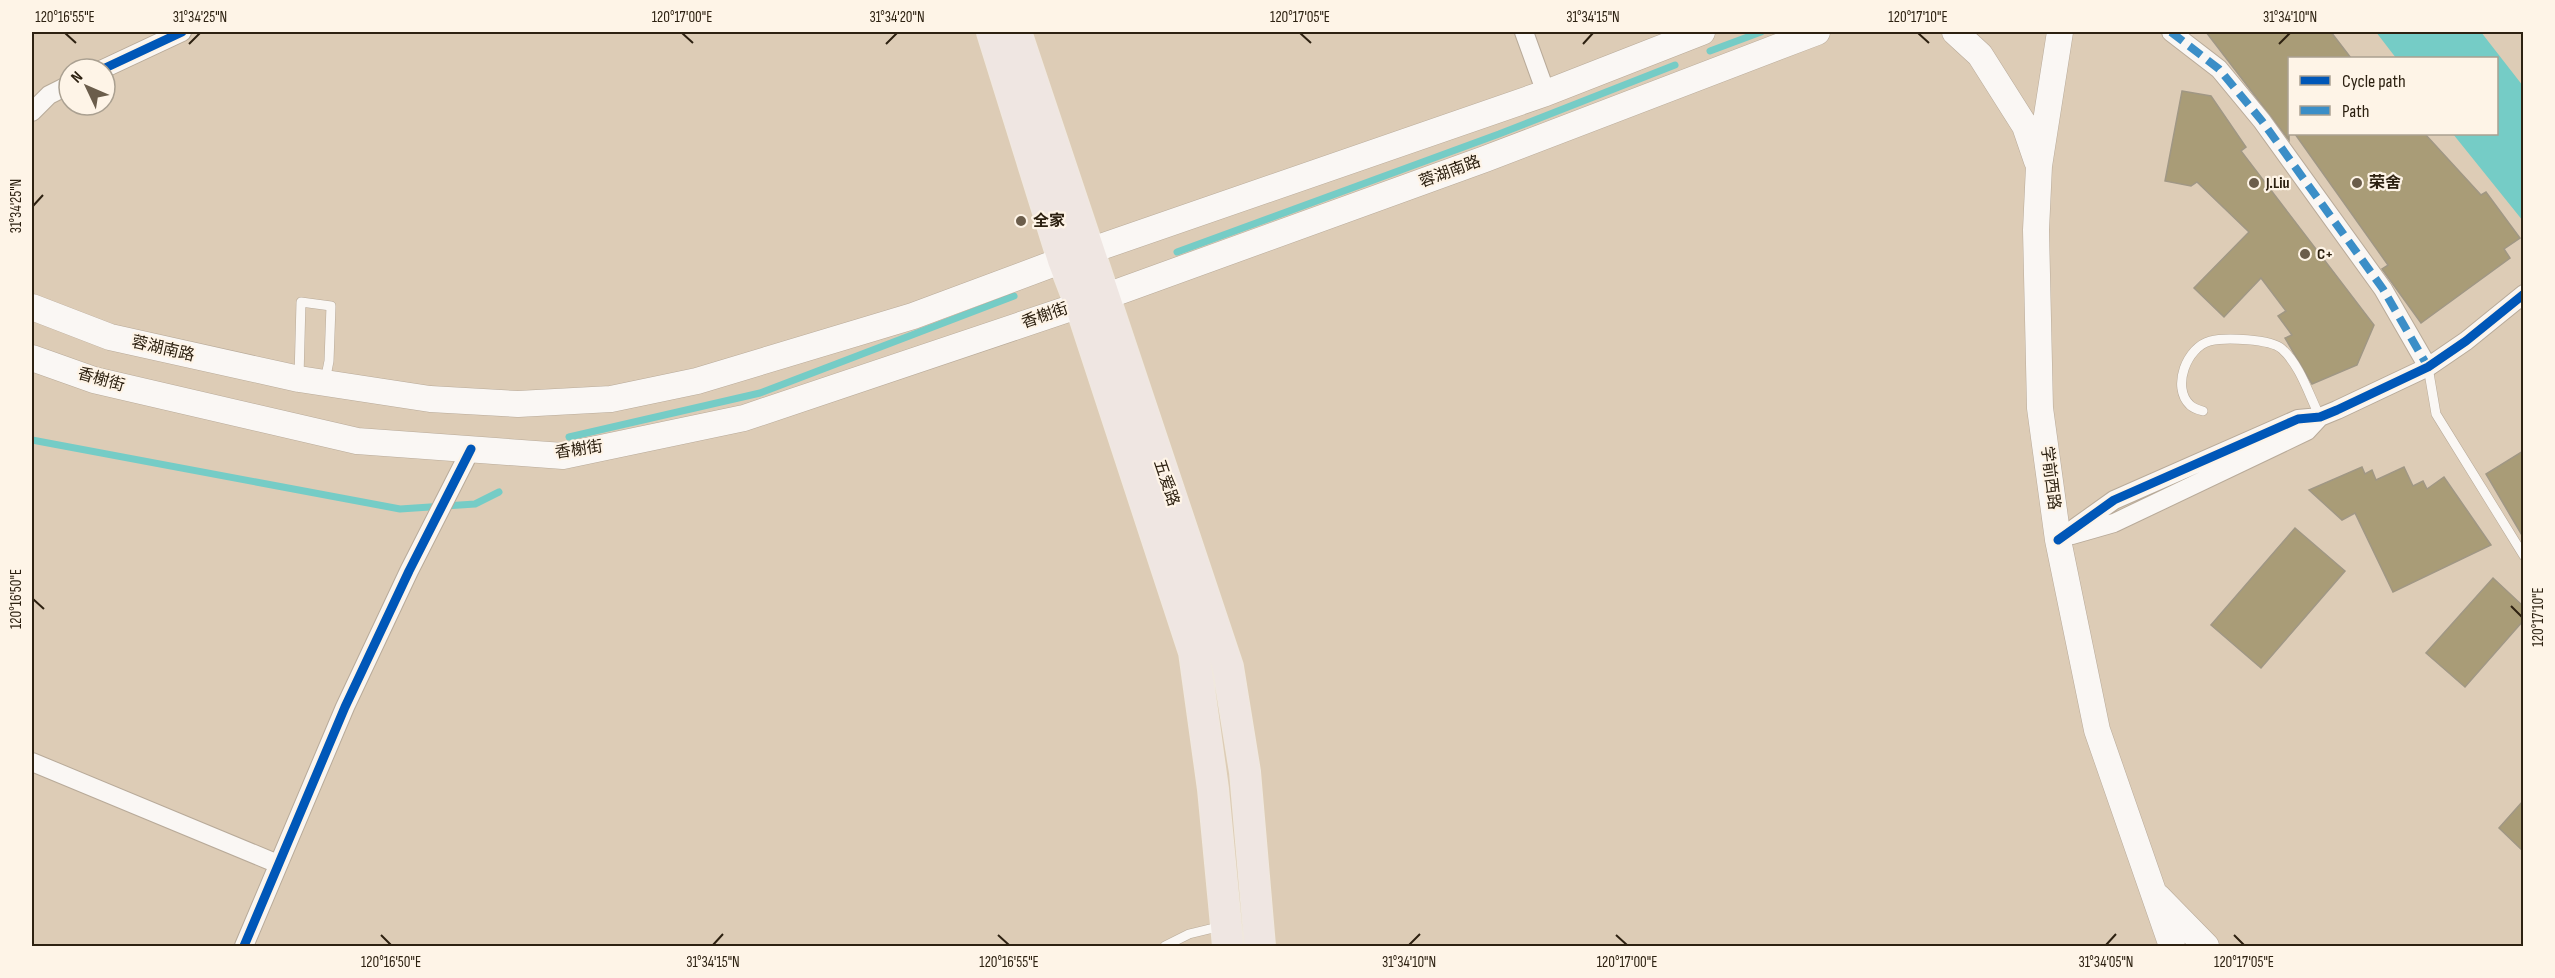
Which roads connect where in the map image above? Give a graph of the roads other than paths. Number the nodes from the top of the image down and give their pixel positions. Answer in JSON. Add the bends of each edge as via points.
{"nodes":[{"id":1,"x":182,"y":32,"type":"edge"},
{"id":2,"x":992,"y":32,"type":"edge"},
{"id":3,"x":1017,"y":32,"type":"edge"},
{"id":4,"x":1524,"y":32,"type":"edge"},
{"id":5,"x":1817,"y":32,"type":"edge"},
{"id":6,"x":1955,"y":32,"type":"edge"},
{"id":7,"x":2060,"y":32,"type":"edge"},
{"id":8,"x":2171,"y":32,"type":"edge"},
{"id":9,"x":1693,"y":33,"type":"edge"},
{"id":10,"x":117,"y":63,"type":"edge"},
{"id":11,"x":1701,"y":76,"type":"junction"},
{"id":12,"x":57,"y":91,"type":"edge"},
{"id":13,"x":1546,"y":93,"type":"junction"},
{"id":14,"x":32,"y":112,"type":"edge"},
{"id":15,"x":2039,"y":166,"type":"junction"},
{"id":16,"x":1076,"y":256,"type":"junction"},
{"id":17,"x":2523,"y":294,"type":"edge"},
{"id":18,"x":1092,"y":300,"type":"junction"},
{"id":19,"x":32,"y":307,"type":"edge"},
{"id":20,"x":32,"y":357,"type":"edge"},
{"id":21,"x":2428,"y":367,"type":"junction"},
{"id":22,"x":299,"y":379,"type":"junction"},
{"id":23,"x":325,"y":383,"type":"junction"},
{"id":24,"x":2203,"y":411,"type":"dead end"},
{"id":25,"x":2320,"y":417,"type":"junction"},
{"id":26,"x":471,"y":450,"type":"junction"},
{"id":27,"x":2058,"y":540,"type":"junction"},
{"id":28,"x":2523,"y":556,"type":"edge"},
{"id":29,"x":32,"y":762,"type":"edge"},
{"id":30,"x":278,"y":864,"type":"junction"},
{"id":31,"x":2151,"y":890,"type":"junction"},
{"id":32,"x":1228,"y":936,"type":"edge"},
{"id":33,"x":244,"y":946,"type":"edge"},
{"id":34,"x":1165,"y":946,"type":"edge"},
{"id":35,"x":1260,"y":946,"type":"edge"},
{"id":36,"x":2151,"y":946,"type":"edge"},
{"id":37,"x":2172,"y":946,"type":"edge"},
{"id":38,"x":2206,"y":946,"type":"edge"}],
"edges":[{"from":1,"to":10,"type":"street"},
{"from":2,"to":16,"type":"main road","name":"五爱路"},
{"from":3,"to":16,"type":"main road","name":"五爱路"},
{"from":4,"to":13,"type":"street"},
{"from":5,"to":11,"type":"main road","name":"蓉湖南路"},
{"from":6,"to":15,"type":"main road","via":[[1980,55],[2025,126]]},
{"from":7,"to":15,"type":"main road","name":"学前西路"},
{"from":8,"to":21,"type":"street","via":[[2219,69],[2262,121],[2383,289]]},
{"from":9,"to":11,"type":"main road"},
{"from":9,"to":13,"type":"main road"},
{"from":11,"to":18,"type":"main road","name":"蓉湖南路","via":[[1474,164]]},
{"from":12,"to":14,"type":"street"},
{"from":13,"to":16,"type":"main road"},
{"from":15,"to":27,"type":"main road","name":"学前西路","via":[[2036,230],[2040,408]]},
{"from":16,"to":18,"type":"main road","name":"五爱路"},
{"from":16,"to":23,"type":"main road","name":"蓉湖南路","via":[[902,320],[697,381],[611,399],[518,404],[430,399]]},
{"from":17,"to":21,"type":"street"},
{"from":18,"to":26,"type":"main road","name":"香榭街","via":[[744,418],[563,456]]},
{"from":18,"to":32,"type":"main road","name":"五爱路","via":[[1194,652]]},
{"from":18,"to":35,"type":"main road","name":"五爱路","via":[[1228,667],[1245,772]]},
{"from":19,"to":22,"type":"main road","name":"蓉湖南路","via":[[110,337]]},
{"from":20,"to":26,"type":"main road","name":"香榭街","via":[[94,380],[357,441]]},
{"from":21,"to":25,"type":"street"},
{"from":21,"to":28,"type":"lane","via":[[2436,414]]},
{"from":22,"to":23,"type":"main road","name":"蓉湖南路"},
{"from":22,"to":23,"type":"lane","via":[[301,302],[331,306]]},
{"from":24,"to":25,"type":"lane","via":[[2190,405],[2183,394],[2182,373],[2191,355],[2210,341],[2262,340],[2281,347],[2293,362]]},
{"from":25,"to":27,"type":"street","via":[[2307,431],[2114,523]]},
{"from":26,"to":30,"type":"street","via":[[345,707]]},
{"from":27,"to":31,"type":"main road","name":"学前西路","via":[[2097,730]]},
{"from":29,"to":30,"type":"street"},
{"from":30,"to":33,"type":"street"},
{"from":31,"to":36,"type":"main road"},
{"from":31,"to":37,"type":"main road","name":"学前西路"},
{"from":31,"to":38,"type":"main road"},
{"from":32,"to":34,"type":"lane","via":[[1189,934]]}]}
